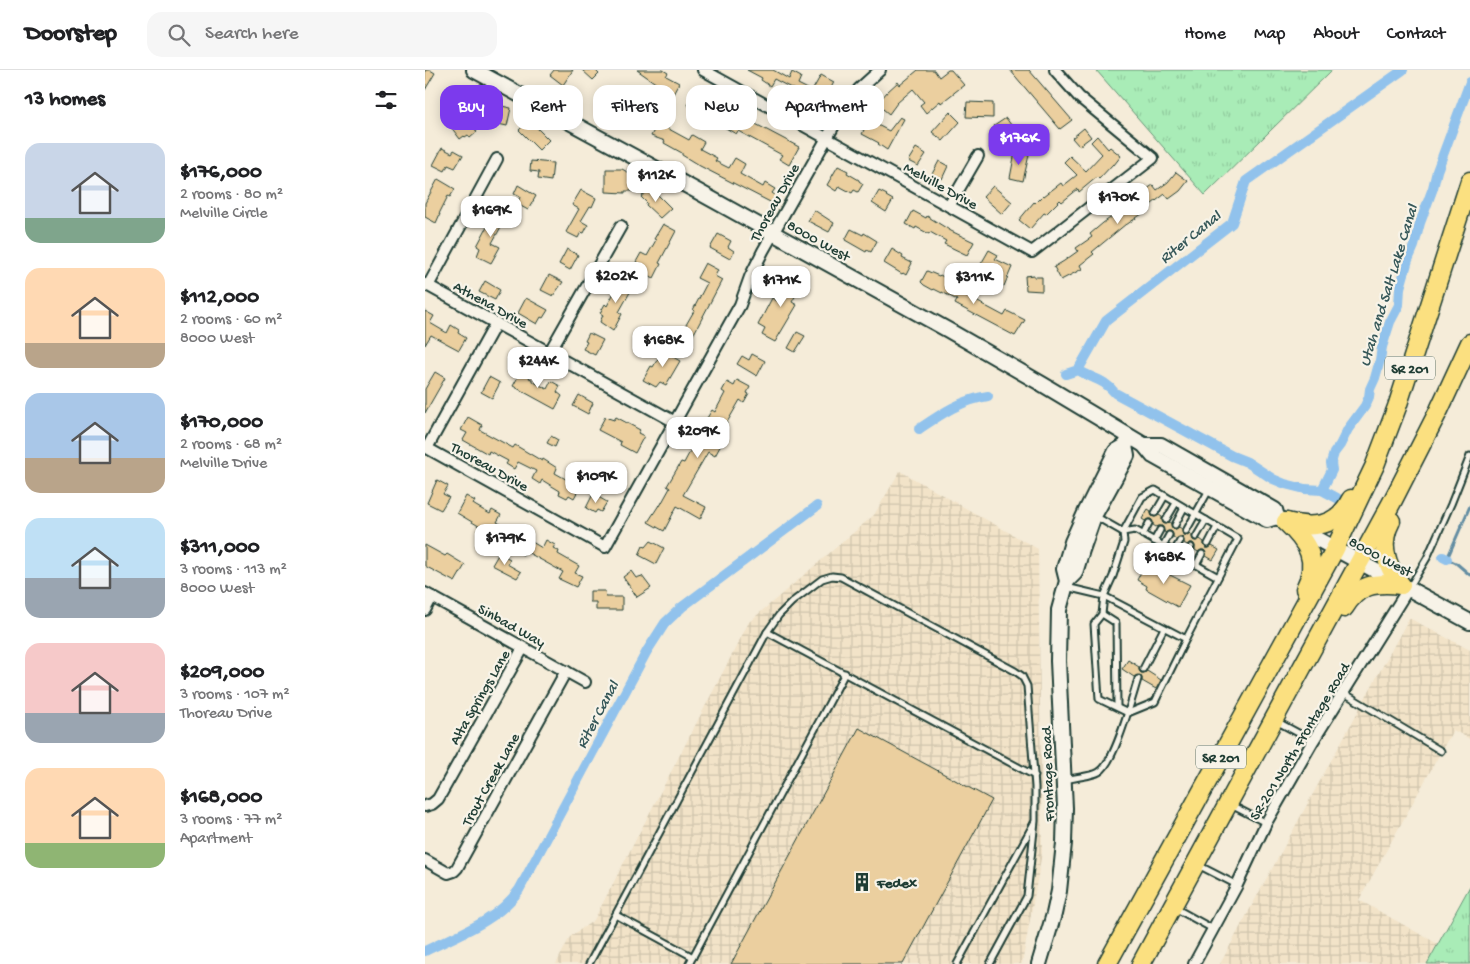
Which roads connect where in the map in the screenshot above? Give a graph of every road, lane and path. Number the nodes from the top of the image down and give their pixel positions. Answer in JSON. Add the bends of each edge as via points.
{"nodes":[{"id":1,"x":475,"y":70,"type":"edge"},
{"id":2,"x":703,"y":70,"type":"edge"},
{"id":3,"x":880,"y":70,"type":"edge"},
{"id":4,"x":1055,"y":70,"type":"edge"},
{"id":5,"x":827,"y":139,"type":"junction"},
{"id":6,"x":978,"y":156,"type":"dead end"},
{"id":7,"x":497,"y":159,"type":"dead end"},
{"id":8,"x":1470,"y":182,"type":"edge"},
{"id":9,"x":949,"y":206,"type":"junction"},
{"id":10,"x":621,"y":226,"type":"dead end"},
{"id":11,"x":773,"y":233,"type":"junction"},
{"id":12,"x":426,"y":285,"type":"edge"},
{"id":13,"x":496,"y":324,"type":"junction"},
{"id":14,"x":1423,"y":328,"type":"junction"},
{"id":15,"x":1470,"y":343,"type":"edge"},
{"id":16,"x":549,"y":353,"type":"junction"},
{"id":17,"x":1454,"y":379,"type":"junction"},
{"id":18,"x":675,"y":422,"type":"junction"},
{"id":19,"x":1127,"y":441,"type":"junction"},
{"id":20,"x":1144,"y":445,"type":"junction"},
{"id":21,"x":426,"y":447,"type":"edge"},
{"id":22,"x":1470,"y":456,"type":"edge"},
{"id":23,"x":1211,"y":488,"type":"junction"},
{"id":24,"x":1165,"y":496,"type":"junction"},
{"id":25,"x":1176,"y":502,"type":"junction"},
{"id":26,"x":1184,"y":508,"type":"junction"},
{"id":27,"x":1155,"y":513,"type":"dead end"},
{"id":28,"x":1196,"y":514,"type":"junction"},
{"id":29,"x":1094,"y":516,"type":"junction"},
{"id":30,"x":1166,"y":520,"type":"dead end"},
{"id":31,"x":1206,"y":520,"type":"junction"},
{"id":32,"x":1282,"y":520,"type":"junction"},
{"id":33,"x":1149,"y":523,"type":"dead end"},
{"id":34,"x":1175,"y":524,"type":"dead end"},
{"id":35,"x":1217,"y":527,"type":"junction"},
{"id":36,"x":1160,"y":530,"type":"dead end"},
{"id":37,"x":1185,"y":531,"type":"dead end"},
{"id":38,"x":1123,"y":532,"type":"junction"},
{"id":39,"x":1143,"y":535,"type":"junction"},
{"id":40,"x":1169,"y":535,"type":"dead end"},
{"id":41,"x":1196,"y":537,"type":"dead end"},
{"id":42,"x":1154,"y":541,"type":"junction"},
{"id":43,"x":1180,"y":541,"type":"dead end"},
{"id":44,"x":1208,"y":544,"type":"dead end"},
{"id":45,"x":1163,"y":546,"type":"junction"},
{"id":46,"x":1191,"y":548,"type":"dead end"},
{"id":47,"x":1335,"y":549,"type":"junction"},
{"id":48,"x":1174,"y":552,"type":"junction"},
{"id":49,"x":1202,"y":554,"type":"dead end"},
{"id":50,"x":1185,"y":559,"type":"junction"},
{"id":51,"x":1360,"y":562,"type":"junction"},
{"id":52,"x":1196,"y":565,"type":"junction"},
{"id":53,"x":1218,"y":577,"type":"junction"},
{"id":54,"x":1066,"y":584,"type":"junction"},
{"id":55,"x":1405,"y":587,"type":"junction"},
{"id":56,"x":429,"y":595,"type":"edge"},
{"id":57,"x":1104,"y":596,"type":"junction"},
{"id":58,"x":425,"y":610,"type":"edge"},
{"id":59,"x":1101,"y":614,"type":"junction"},
{"id":60,"x":1470,"y":622,"type":"edge"},
{"id":61,"x":1164,"y":628,"type":"junction"},
{"id":62,"x":767,"y":632,"type":"junction"},
{"id":63,"x":1186,"y":639,"type":"junction"},
{"id":64,"x":523,"y":648,"type":"junction"},
{"id":65,"x":1143,"y":669,"type":"dead end"},
{"id":66,"x":566,"y":671,"type":"junction"},
{"id":67,"x":845,"y":673,"type":"junction"},
{"id":68,"x":1138,"y":679,"type":"dead end"},
{"id":69,"x":585,"y":682,"type":"dead end"},
{"id":70,"x":1344,"y":693,"type":"junction"},
{"id":71,"x":1117,"y":706,"type":"junction"},
{"id":72,"x":1128,"y":713,"type":"junction"},
{"id":73,"x":1277,"y":714,"type":"junction"},
{"id":74,"x":1234,"y":733,"type":"junction"},
{"id":75,"x":1313,"y":741,"type":"junction"},
{"id":76,"x":1441,"y":751,"type":"dead end"},
{"id":77,"x":1035,"y":776,"type":"junction"},
{"id":78,"x":1064,"y":780,"type":"junction"},
{"id":79,"x":1229,"y":803,"type":"junction"},
{"id":80,"x":425,"y":806,"type":"edge"},
{"id":81,"x":1035,"y":821,"type":"junction"},
{"id":82,"x":1266,"y":823,"type":"junction"},
{"id":83,"x":425,"y":860,"type":"edge"},
{"id":84,"x":1196,"y":864,"type":"junction"},
{"id":85,"x":1237,"y":885,"type":"junction"},
{"id":86,"x":1172,"y":906,"type":"junction"},
{"id":87,"x":616,"y":915,"type":"junction"},
{"id":88,"x":1214,"y":930,"type":"junction"},
{"id":89,"x":693,"y":957,"type":"junction"},
{"id":90,"x":589,"y":964,"type":"edge"},
{"id":91,"x":689,"y":964,"type":"edge"},
{"id":92,"x":957,"y":964,"type":"edge"},
{"id":93,"x":990,"y":964,"type":"edge"},
{"id":94,"x":1039,"y":964,"type":"edge"},
{"id":95,"x":1107,"y":964,"type":"edge"},
{"id":96,"x":1141,"y":964,"type":"edge"},
{"id":97,"x":1194,"y":964,"type":"edge"}],
"edges":[{"from":1,"to":11,"type":"street","name":"8000 West"},
{"from":2,"to":5,"type":"street","name":"Melville Drive"},
{"from":3,"to":5,"type":"street","name":"Thoreau Drive","via":[[859,89]]},
{"from":4,"to":9,"type":"street","name":"Melville Drive","via":[[1079,97],[1153,158],[1032,252]]},
{"from":5,"to":9,"type":"street","name":"Melville Drive"},
{"from":5,"to":11,"type":"street","name":"Thoreau Drive"},
{"from":6,"to":9,"type":"street"},
{"from":7,"to":12,"type":"street"},
{"from":8,"to":14,"type":"highway","number":"SR 201"},
{"from":10,"to":16,"type":"street"},
{"from":11,"to":18,"type":"street","name":"Thoreau Drive","via":[[740,304]]},
{"from":11,"to":19,"type":"street","name":"8000 West","via":[[1042,384]]},
{"from":12,"to":13,"type":"street","name":"Athena Drive"},
{"from":13,"to":16,"type":"street","name":"Athena Drive"},
{"from":13,"to":21,"type":"street"},
{"from":14,"to":32,"type":"highway","via":[[1347,507],[1333,520],[1321,525],[1305,526]]},
{"from":14,"to":47,"type":"highway","number":"SR 201","via":[[1387,436]]},
{"from":15,"to":17,"type":"highway","number":"SR 201"},
{"from":16,"to":18,"type":"street","name":"Athena Drive"},
{"from":17,"to":51,"type":"highway","number":"SR 201"},
{"from":17,"to":55,"type":"highway","via":[[1440,425],[1385,534],[1385,550],[1392,572]]},
{"from":18,"to":21,"type":"street","name":"Thoreau Drive","via":[[605,547]]},
{"from":19,"to":20,"type":"street","name":"8000 West"},
{"from":19,"to":29,"type":"street","name":"Frontage Road","via":[[1127,456]]},
{"from":19,"to":54,"type":"street","name":"Frontage Road","via":[[1116,451],[1072,542],[1064,569]]},
{"from":20,"to":23,"type":"street","name":"8000 West","via":[[1153,456]]},
{"from":20,"to":32,"type":"street","name":"8000 West","via":[[1161,445],[1275,510]]},
{"from":22,"to":55,"type":"lane","via":[[1427,558]]},
{"from":23,"to":28,"type":"lane"},
{"from":23,"to":32,"type":"street","name":"8000 West","via":[[1267,520]]},
{"from":24,"to":25,"type":"lane"},
{"from":24,"to":27,"type":"lane"},
{"from":24,"to":38,"type":"lane","via":[[1155,490],[1142,497]]},
{"from":25,"to":26,"type":"lane"},
{"from":25,"to":30,"type":"lane"},
{"from":26,"to":28,"type":"lane"},
{"from":26,"to":34,"type":"lane"},
{"from":28,"to":31,"type":"lane"},
{"from":28,"to":37,"type":"lane"},
{"from":29,"to":38,"type":"lane"},
{"from":29,"to":54,"type":"street","name":"Frontage Road","via":[[1075,573]]},
{"from":31,"to":35,"type":"lane"},
{"from":31,"to":41,"type":"lane"},
{"from":32,"to":47,"type":"street","name":"8000 West"},
{"from":32,"to":74,"type":"highway","via":[[1307,546],[1311,559],[1310,578],[1249,691]]},
{"from":33,"to":39,"type":"lane"},
{"from":35,"to":44,"type":"lane"},
{"from":35,"to":53,"type":"lane","via":[[1238,539]]},
{"from":36,"to":42,"type":"lane"},
{"from":38,"to":39,"type":"lane","via":[[1135,530]]},
{"from":38,"to":57,"type":"lane","via":[[1124,542]]},
{"from":39,"to":42,"type":"lane"},
{"from":40,"to":45,"type":"lane"},
{"from":42,"to":45,"type":"lane"},
{"from":43,"to":48,"type":"lane"},
{"from":45,"to":48,"type":"lane"},
{"from":46,"to":50,"type":"lane"},
{"from":47,"to":51,"type":"street","name":"8000 West"},
{"from":47,"to":74,"type":"highway","number":"SR 201"},
{"from":48,"to":50,"type":"lane"},
{"from":49,"to":52,"type":"lane"},
{"from":50,"to":52,"type":"lane"},
{"from":51,"to":55,"type":"street","name":"8000 West"},
{"from":51,"to":73,"type":"highway","number":"SR 201"},
{"from":52,"to":53,"type":"lane"},
{"from":53,"to":63,"type":"lane"},
{"from":54,"to":57,"type":"lane"},
{"from":54,"to":78,"type":"street","name":"Frontage Road","via":[[1059,610],[1058,638]]},
{"from":55,"to":60,"type":"street","name":"8000 West"},
{"from":55,"to":70,"type":"street","name":"SR-201 North Frontage Road"},
{"from":55,"to":73,"type":"highway","via":[[1375,584],[1352,596],[1301,685]]},
{"from":56,"to":58,"type":"street"},
{"from":56,"to":64,"type":"street","name":"Sinbad Way"},
{"from":57,"to":59,"type":"lane"},
{"from":57,"to":61,"type":"lane"},
{"from":59,"to":71,"type":"lane","via":[[1116,623]]},
{"from":59,"to":71,"type":"lane","via":[[1095,624],[1099,699]]},
{"from":61,"to":63,"type":"lane"},
{"from":61,"to":65,"type":"lane"},
{"from":62,"to":67,"type":"lane"},
{"from":62,"to":77,"type":"lane","via":[[793,602],[822,579],[832,576],[1006,666],[1022,676],[1027,686]]},
{"from":62,"to":87,"type":"lane"},
{"from":63,"to":72,"type":"lane","via":[[1155,702]]},
{"from":64,"to":66,"type":"street","name":"Sinbad Way"},
{"from":64,"to":80,"type":"street","name":"Alta Springs Lane","via":[[438,799]]},
{"from":66,"to":69,"type":"street","name":"Sinbad Way"},
{"from":66,"to":83,"type":"street","name":"Trout Creek Lane","via":[[457,868],[448,873]]},
{"from":67,"to":77,"type":"lane"},
{"from":67,"to":89,"type":"lane"},
{"from":68,"to":72,"type":"lane"},
{"from":70,"to":75,"type":"street","name":"SR-201 North Frontage Road"},
{"from":70,"to":76,"type":"lane"},
{"from":71,"to":72,"type":"lane"},
{"from":72,"to":78,"type":"lane","via":[[1109,761],[1099,772]]},
{"from":73,"to":75,"type":"lane"},
{"from":73,"to":79,"type":"highway","number":"SR 201"},
{"from":74,"to":95,"type":"highway","number":"SR 201"},
{"from":75,"to":82,"type":"street","name":"SR-201 North Frontage Road"},
{"from":77,"to":81,"type":"lane"},
{"from":78,"to":94,"type":"street","name":"Frontage Road","via":[[1062,867],[1054,914]]},
{"from":79,"to":82,"type":"lane"},
{"from":79,"to":84,"type":"highway","number":"SR 201"},
{"from":81,"to":92,"type":"lane"},
{"from":81,"to":93,"type":"lane","via":[[1027,896]]},
{"from":82,"to":85,"type":"street","name":"SR-201 North Frontage Road"},
{"from":84,"to":85,"type":"lane"},
{"from":84,"to":86,"type":"highway","number":"SR 201"},
{"from":85,"to":88,"type":"street","name":"SR-201 North Frontage Road"},
{"from":86,"to":88,"type":"lane"},
{"from":86,"to":96,"type":"highway","number":"SR 201"},
{"from":87,"to":89,"type":"lane"},
{"from":87,"to":90,"type":"lane"},
{"from":88,"to":97,"type":"street","name":"SR-201 North Frontage Road"},
{"from":89,"to":91,"type":"lane"}]}
